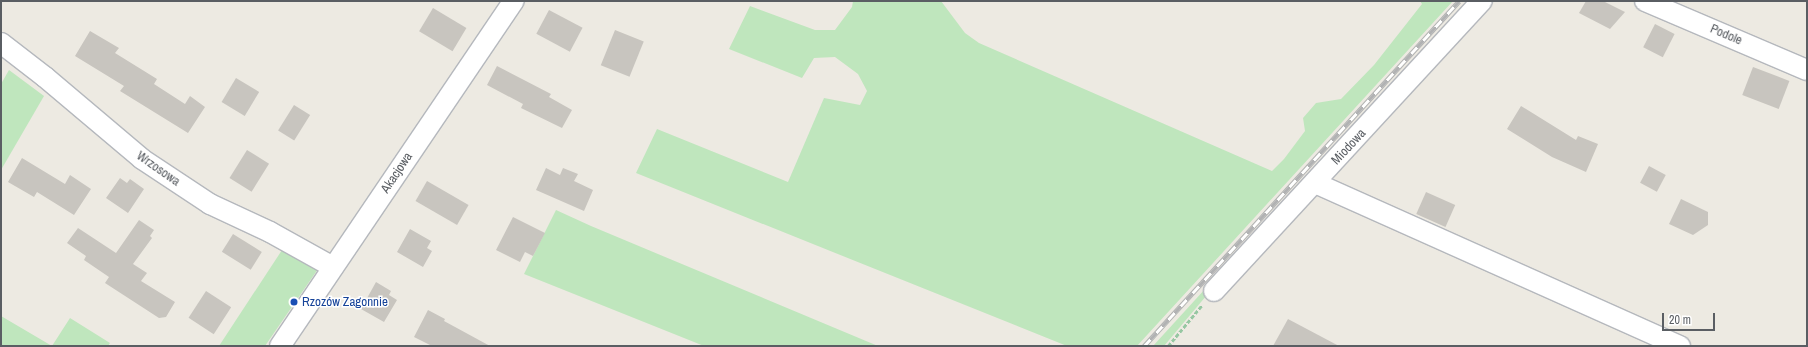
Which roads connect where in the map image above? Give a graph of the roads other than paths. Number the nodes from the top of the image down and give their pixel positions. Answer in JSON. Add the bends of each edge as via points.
{"nodes":[{"id":1,"x":514,"y":1,"type":"edge"},
{"id":2,"x":1482,"y":1,"type":"edge"},
{"id":3,"x":1645,"y":1,"type":"edge"},
{"id":4,"x":1,"y":43,"type":"edge"},
{"id":5,"x":1807,"y":70,"type":"edge"},
{"id":6,"x":1314,"y":183,"type":"junction"},
{"id":7,"x":333,"y":267,"type":"junction"},
{"id":8,"x":1214,"y":291,"type":"road end"},
{"id":9,"x":280,"y":346,"type":"edge"},
{"id":10,"x":1680,"y":346,"type":"edge"}],
"edges":[{"from":1,"to":7,"type":"street","name":"Akacjowa"},
{"from":2,"to":6,"type":"street","name":"Miodowa"},
{"from":3,"to":5,"type":"street","name":"Podole"},
{"from":4,"to":7,"type":"street","name":"Wrzosowa","via":[[45,76],[142,159],[210,204],[270,232]]},
{"from":6,"to":8,"type":"street","name":"Miodowa"},
{"from":6,"to":10,"type":"street"},
{"from":7,"to":9,"type":"street","name":"Akacjowa"}]}
